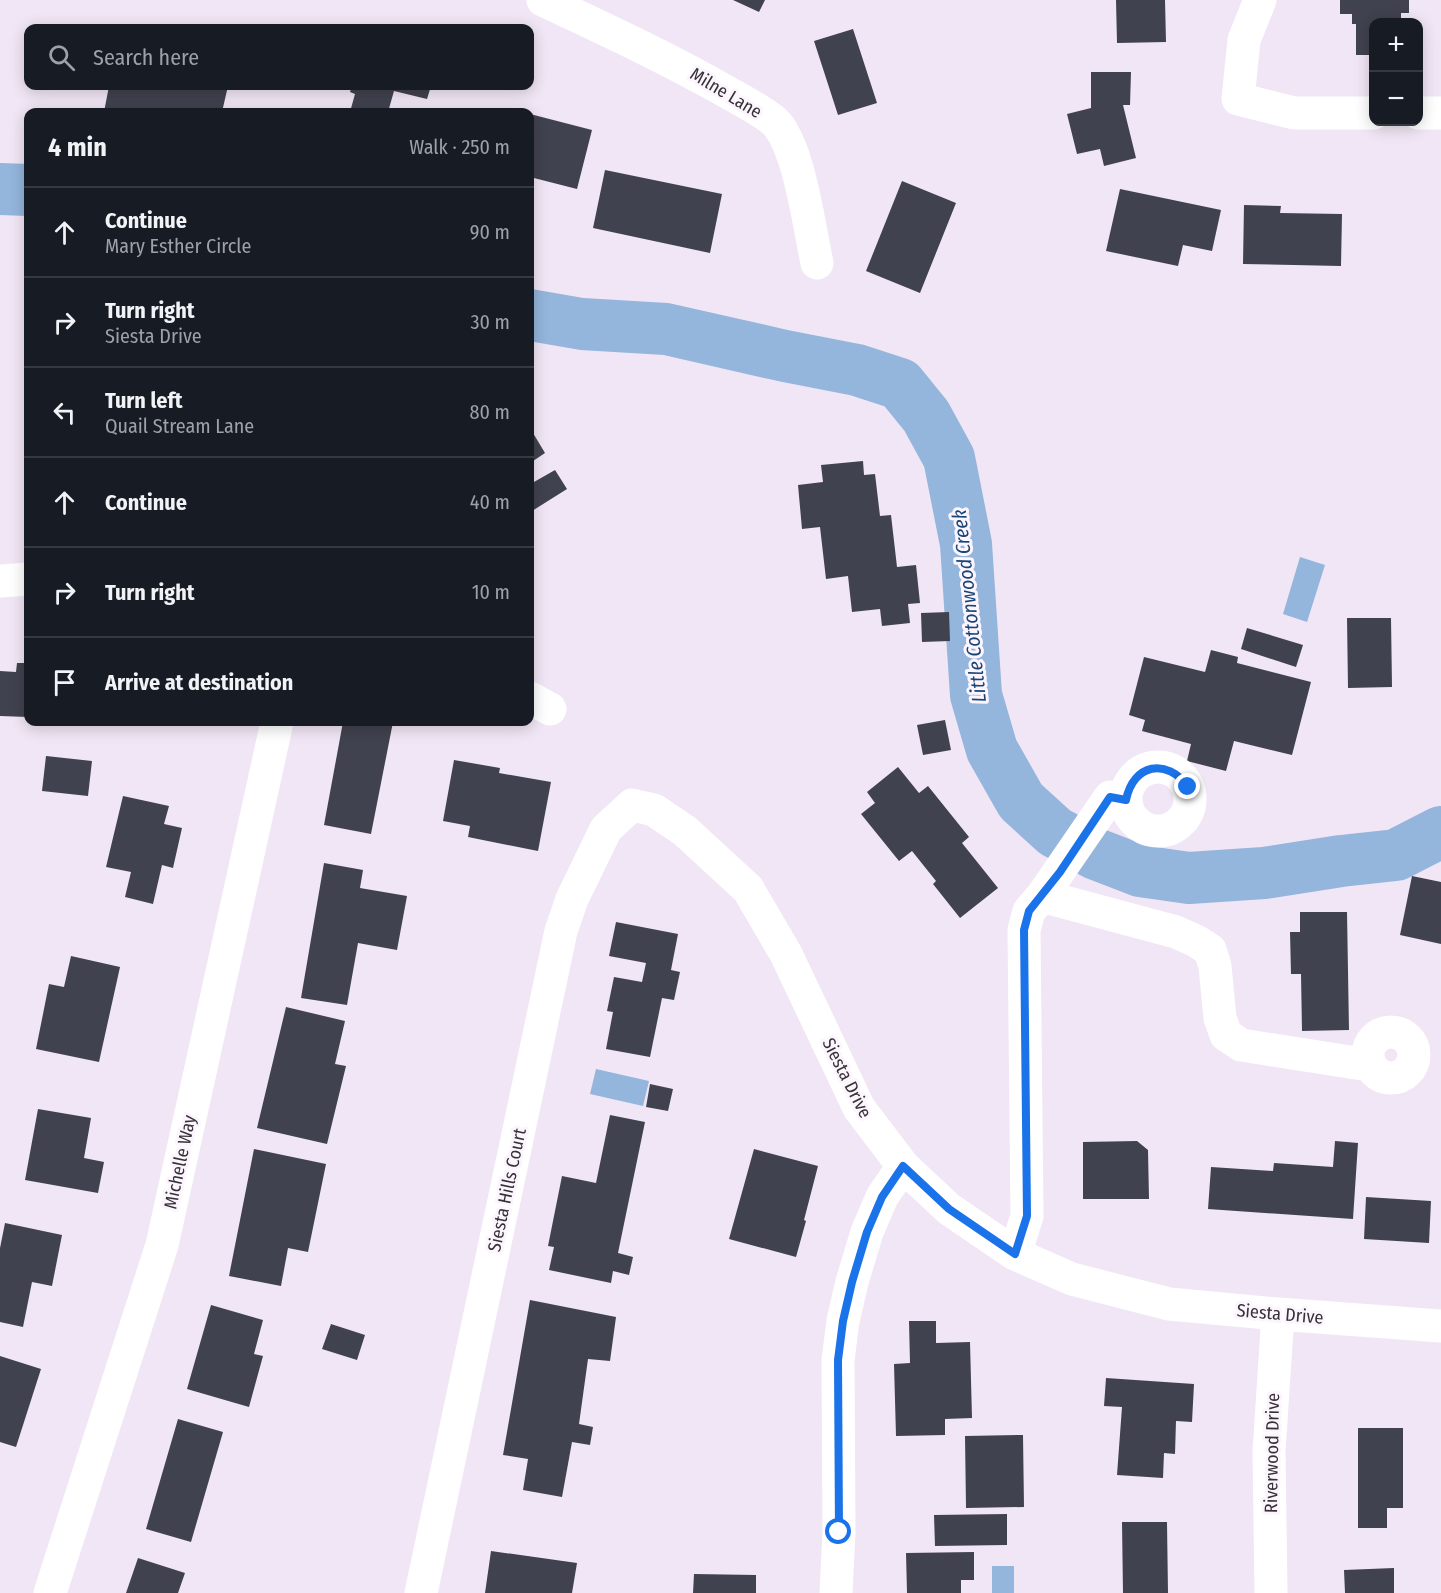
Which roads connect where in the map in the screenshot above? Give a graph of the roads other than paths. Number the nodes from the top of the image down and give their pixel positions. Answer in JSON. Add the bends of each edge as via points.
{"nodes":[{"id":1,"x":543,"y":0,"type":"edge"},
{"id":2,"x":1260,"y":0,"type":"edge"},
{"id":3,"x":1369,"y":113,"type":"edge"},
{"id":4,"x":1423,"y":113,"type":"edge"},
{"id":5,"x":1441,"y":113,"type":"edge"},
{"id":6,"x":817,"y":263,"type":"dead end"},
{"id":7,"x":24,"y":579,"type":"edge"},
{"id":8,"x":0,"y":581,"type":"edge"},
{"id":9,"x":276,"y":726,"type":"edge"},
{"id":10,"x":1126,"y":800,"type":"dead end"},
{"id":11,"x":632,"y":805,"type":"joint"},
{"id":12,"x":1051,"y":884,"type":"junction"},
{"id":13,"x":1369,"y":1065,"type":"dead end"},
{"id":14,"x":903,"y":1166,"type":"junction"},
{"id":15,"x":1015,"y":1254,"type":"junction"},
{"id":16,"x":1278,"y":1314,"type":"junction"},
{"id":17,"x":1441,"y":1326,"type":"edge"},
{"id":18,"x":50,"y":1593,"type":"edge"},
{"id":19,"x":421,"y":1593,"type":"edge"},
{"id":20,"x":836,"y":1593,"type":"edge"},
{"id":21,"x":1271,"y":1593,"type":"edge"}],
"edges":[{"from":1,"to":6,"type":"street","name":"Milne Lane","via":[[674,62],[776,123],[798,172]]},
{"from":2,"to":3,"type":"street","via":[[1244,40],[1238,99],[1294,113]]},
{"from":4,"to":5,"type":"street"},
{"from":7,"to":8,"type":"street"},
{"from":9,"to":18,"type":"street","name":"Michelle Way","via":[[162,1245]]},
{"from":10,"to":12,"type":"street","via":[[1110,797]]},
{"from":11,"to":14,"type":"street","name":"Siesta Drive","via":[[654,810],[685,831],[748,889],[786,954],[859,1108]]},
{"from":11,"to":19,"type":"street","name":"Siesta Hills Court","via":[[606,829],[561,931]]},
{"from":12,"to":13,"type":"street","via":[[1176,932],[1210,950],[1220,1018],[1226,1035],[1241,1045]]},
{"from":12,"to":15,"type":"street","via":[[1029,911],[1024,930],[1027,1216]]},
{"from":14,"to":15,"type":"street","name":"Siesta Drive","via":[[949,1209]]},
{"from":14,"to":20,"type":"street","via":[[882,1197],[867,1232],[843,1321],[838,1360]]},
{"from":15,"to":16,"type":"street","name":"Siesta Drive","via":[[1072,1279],[1169,1304]]},
{"from":16,"to":17,"type":"street","name":"Siesta Drive"},
{"from":16,"to":21,"type":"street","name":"Riverwood Drive","via":[[1269,1451]]}]}
